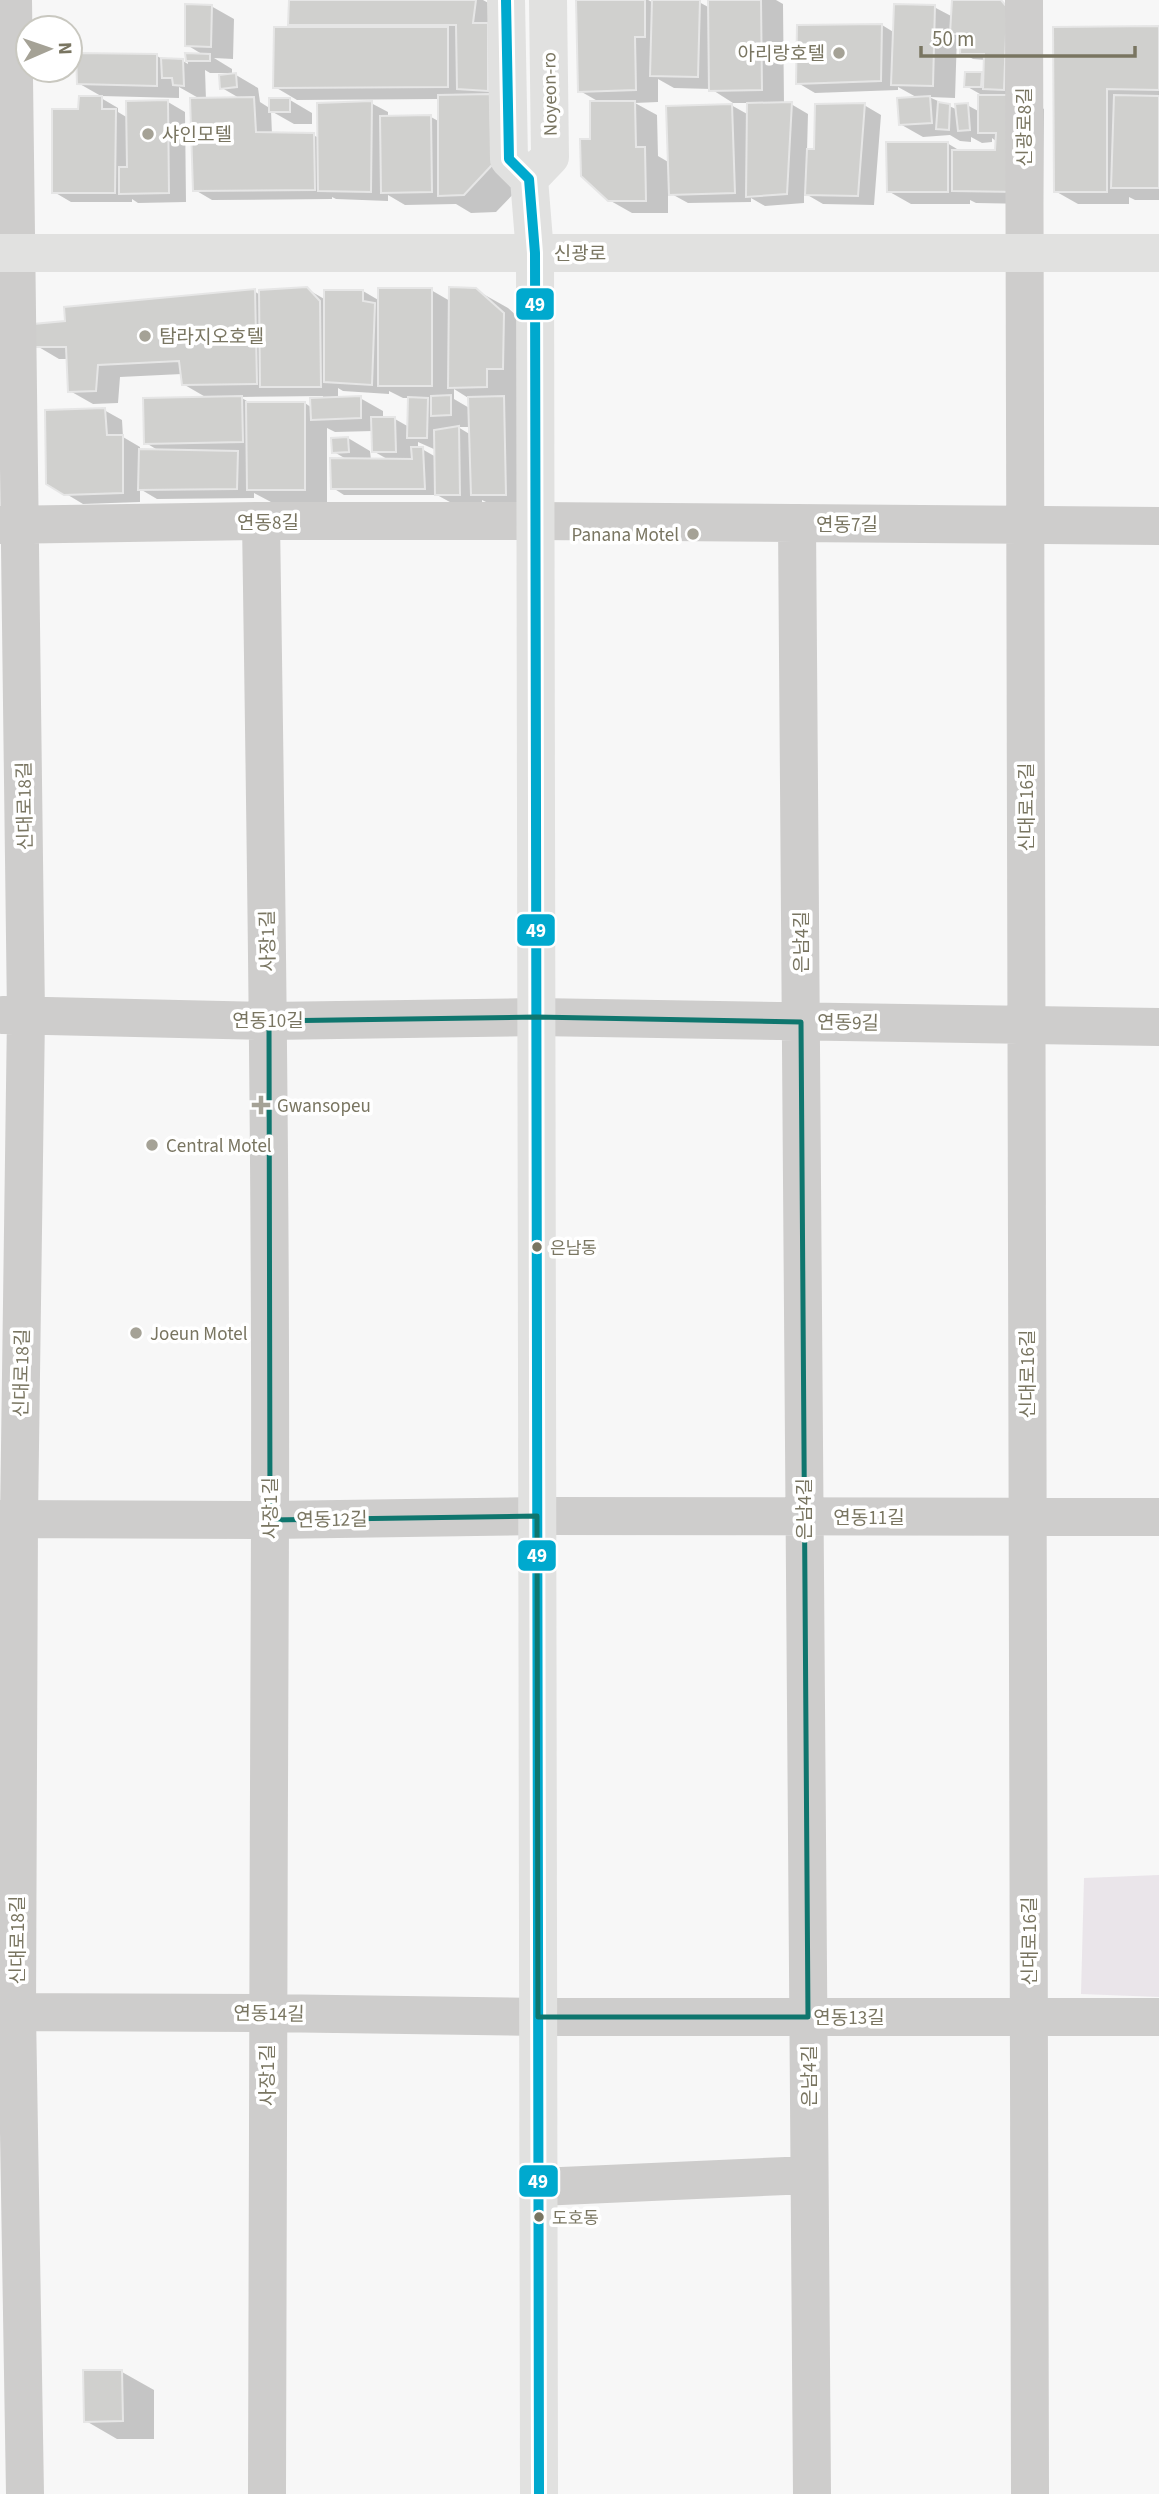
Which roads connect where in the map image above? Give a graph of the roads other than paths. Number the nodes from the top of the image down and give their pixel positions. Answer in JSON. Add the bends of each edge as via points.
{"nodes":[{"id":1,"x":13,"y":0,"type":"edge"},
{"id":2,"x":506,"y":0,"type":"edge"},
{"id":3,"x":548,"y":0,"type":"edge"},
{"id":4,"x":1024,"y":0,"type":"edge"},
{"id":5,"x":529,"y":179,"type":"junction"},
{"id":6,"x":8,"y":253,"type":"edge"},
{"id":7,"x":535,"y":253,"type":"junction"},
{"id":8,"x":1024,"y":253,"type":"junction"},
{"id":9,"x":1159,"y":253,"type":"edge"},
{"id":10,"x":261,"y":521,"type":"junction"},
{"id":11,"x":536,"y":521,"type":"junction"},
{"id":12,"x":797,"y":523,"type":"junction"},
{"id":13,"x":10,"y":525,"type":"edge"},
{"id":14,"x":1024,"y":525,"type":"junction"},
{"id":15,"x":1159,"y":526,"type":"edge"},
{"id":16,"x":13,"y":1015,"type":"edge"},
{"id":17,"x":536,"y":1017,"type":"junction"},
{"id":18,"x":269,"y":1021,"type":"junction"},
{"id":19,"x":801,"y":1022,"type":"junction"},
{"id":20,"x":1026,"y":1025,"type":"junction"},
{"id":21,"x":1159,"y":1027,"type":"edge"},
{"id":22,"x":537,"y":1516,"type":"junction"},
{"id":23,"x":804,"y":1517,"type":"junction"},
{"id":24,"x":1027,"y":1517,"type":"junction"},
{"id":25,"x":1159,"y":1517,"type":"edge"},
{"id":26,"x":9,"y":1519,"type":"edge"},
{"id":27,"x":270,"y":1520,"type":"junction"},
{"id":28,"x":9,"y":2012,"type":"edge"},
{"id":29,"x":267,"y":2013,"type":"junction"},
{"id":30,"x":538,"y":2017,"type":"junction"},
{"id":31,"x":808,"y":2017,"type":"junction"},
{"id":32,"x":1029,"y":2017,"type":"junction"},
{"id":33,"x":1159,"y":2017,"type":"edge"},
{"id":34,"x":809,"y":2175,"type":"junction"},
{"id":35,"x":538,"y":2186,"type":"junction"},
{"id":36,"x":25,"y":2494,"type":"edge"},
{"id":37,"x":267,"y":2494,"type":"edge"},
{"id":38,"x":539,"y":2494,"type":"edge"},
{"id":39,"x":812,"y":2494,"type":"edge"},
{"id":40,"x":1030,"y":2494,"type":"edge"}],
"edges":[{"from":1,"to":6,"type":"street","name":"신대로18길"},
{"from":2,"to":5,"type":"main road","via":[[509,159]]},
{"from":3,"to":5,"type":"main road","name":"Noyeon-ro","via":[[550,157]]},
{"from":4,"to":8,"type":"street","name":"신광로8길"},
{"from":5,"to":7,"type":"main road"},
{"from":6,"to":7,"type":"main road","name":"신광로"},
{"from":6,"to":13,"type":"street","name":"신대로18길"},
{"from":7,"to":8,"type":"main road","name":"신광로"},
{"from":7,"to":11,"type":"main road"},
{"from":8,"to":9,"type":"main road","name":"신광로"},
{"from":8,"to":14,"type":"street","name":"신대로16길"},
{"from":10,"to":11,"type":"street","name":"연동8길"},
{"from":10,"to":13,"type":"street","name":"연동8길"},
{"from":10,"to":18,"type":"street","name":"사장1길"},
{"from":11,"to":12,"type":"street","name":"연동7길"},
{"from":11,"to":17,"type":"main road"},
{"from":12,"to":14,"type":"street","name":"연동7길"},
{"from":12,"to":19,"type":"street","name":"은남4길"},
{"from":13,"to":16,"type":"street","name":"신대로18길"},
{"from":14,"to":15,"type":"street","name":"연동7길"},
{"from":14,"to":20,"type":"street","name":"신대로16길"},
{"from":16,"to":18,"type":"street","name":"연동10길"},
{"from":16,"to":26,"type":"street","name":"신대로18길"},
{"from":17,"to":18,"type":"street","name":"연동10길"},
{"from":17,"to":19,"type":"street","name":"연동9길"},
{"from":17,"to":22,"type":"main road"},
{"from":18,"to":27,"type":"street","name":"사장1길"},
{"from":19,"to":20,"type":"street","name":"연동9길"},
{"from":19,"to":23,"type":"street","name":"은남4길"},
{"from":20,"to":21,"type":"street","name":"연동9길"},
{"from":20,"to":24,"type":"street","name":"신대로16길"},
{"from":22,"to":23,"type":"street","name":"연동11길"},
{"from":22,"to":27,"type":"street","name":"연동12길"},
{"from":22,"to":30,"type":"main road"},
{"from":23,"to":24,"type":"street","name":"연동11길"},
{"from":23,"to":31,"type":"street","name":"은남4길"},
{"from":24,"to":25,"type":"street","name":"연동11길"},
{"from":24,"to":32,"type":"street","name":"신대로16길"},
{"from":26,"to":27,"type":"street","name":"연동12길"},
{"from":26,"to":28,"type":"street","name":"신대로18길"},
{"from":27,"to":29,"type":"street","name":"사장1길"},
{"from":28,"to":29,"type":"street","name":"연동14길"},
{"from":28,"to":36,"type":"street","name":"신대로18길"},
{"from":29,"to":30,"type":"street","name":"연동14길"},
{"from":29,"to":37,"type":"street","name":"사장1길"},
{"from":30,"to":31,"type":"street","name":"연동13길"},
{"from":30,"to":35,"type":"main road"},
{"from":31,"to":32,"type":"street","name":"연동13길"},
{"from":31,"to":34,"type":"street","name":"은남4길"},
{"from":32,"to":33,"type":"street","name":"연동13길"},
{"from":32,"to":40,"type":"street","name":"신대로16길"},
{"from":34,"to":35,"type":"street"},
{"from":34,"to":39,"type":"street","name":"은남4길"},
{"from":35,"to":38,"type":"main road"}]}
